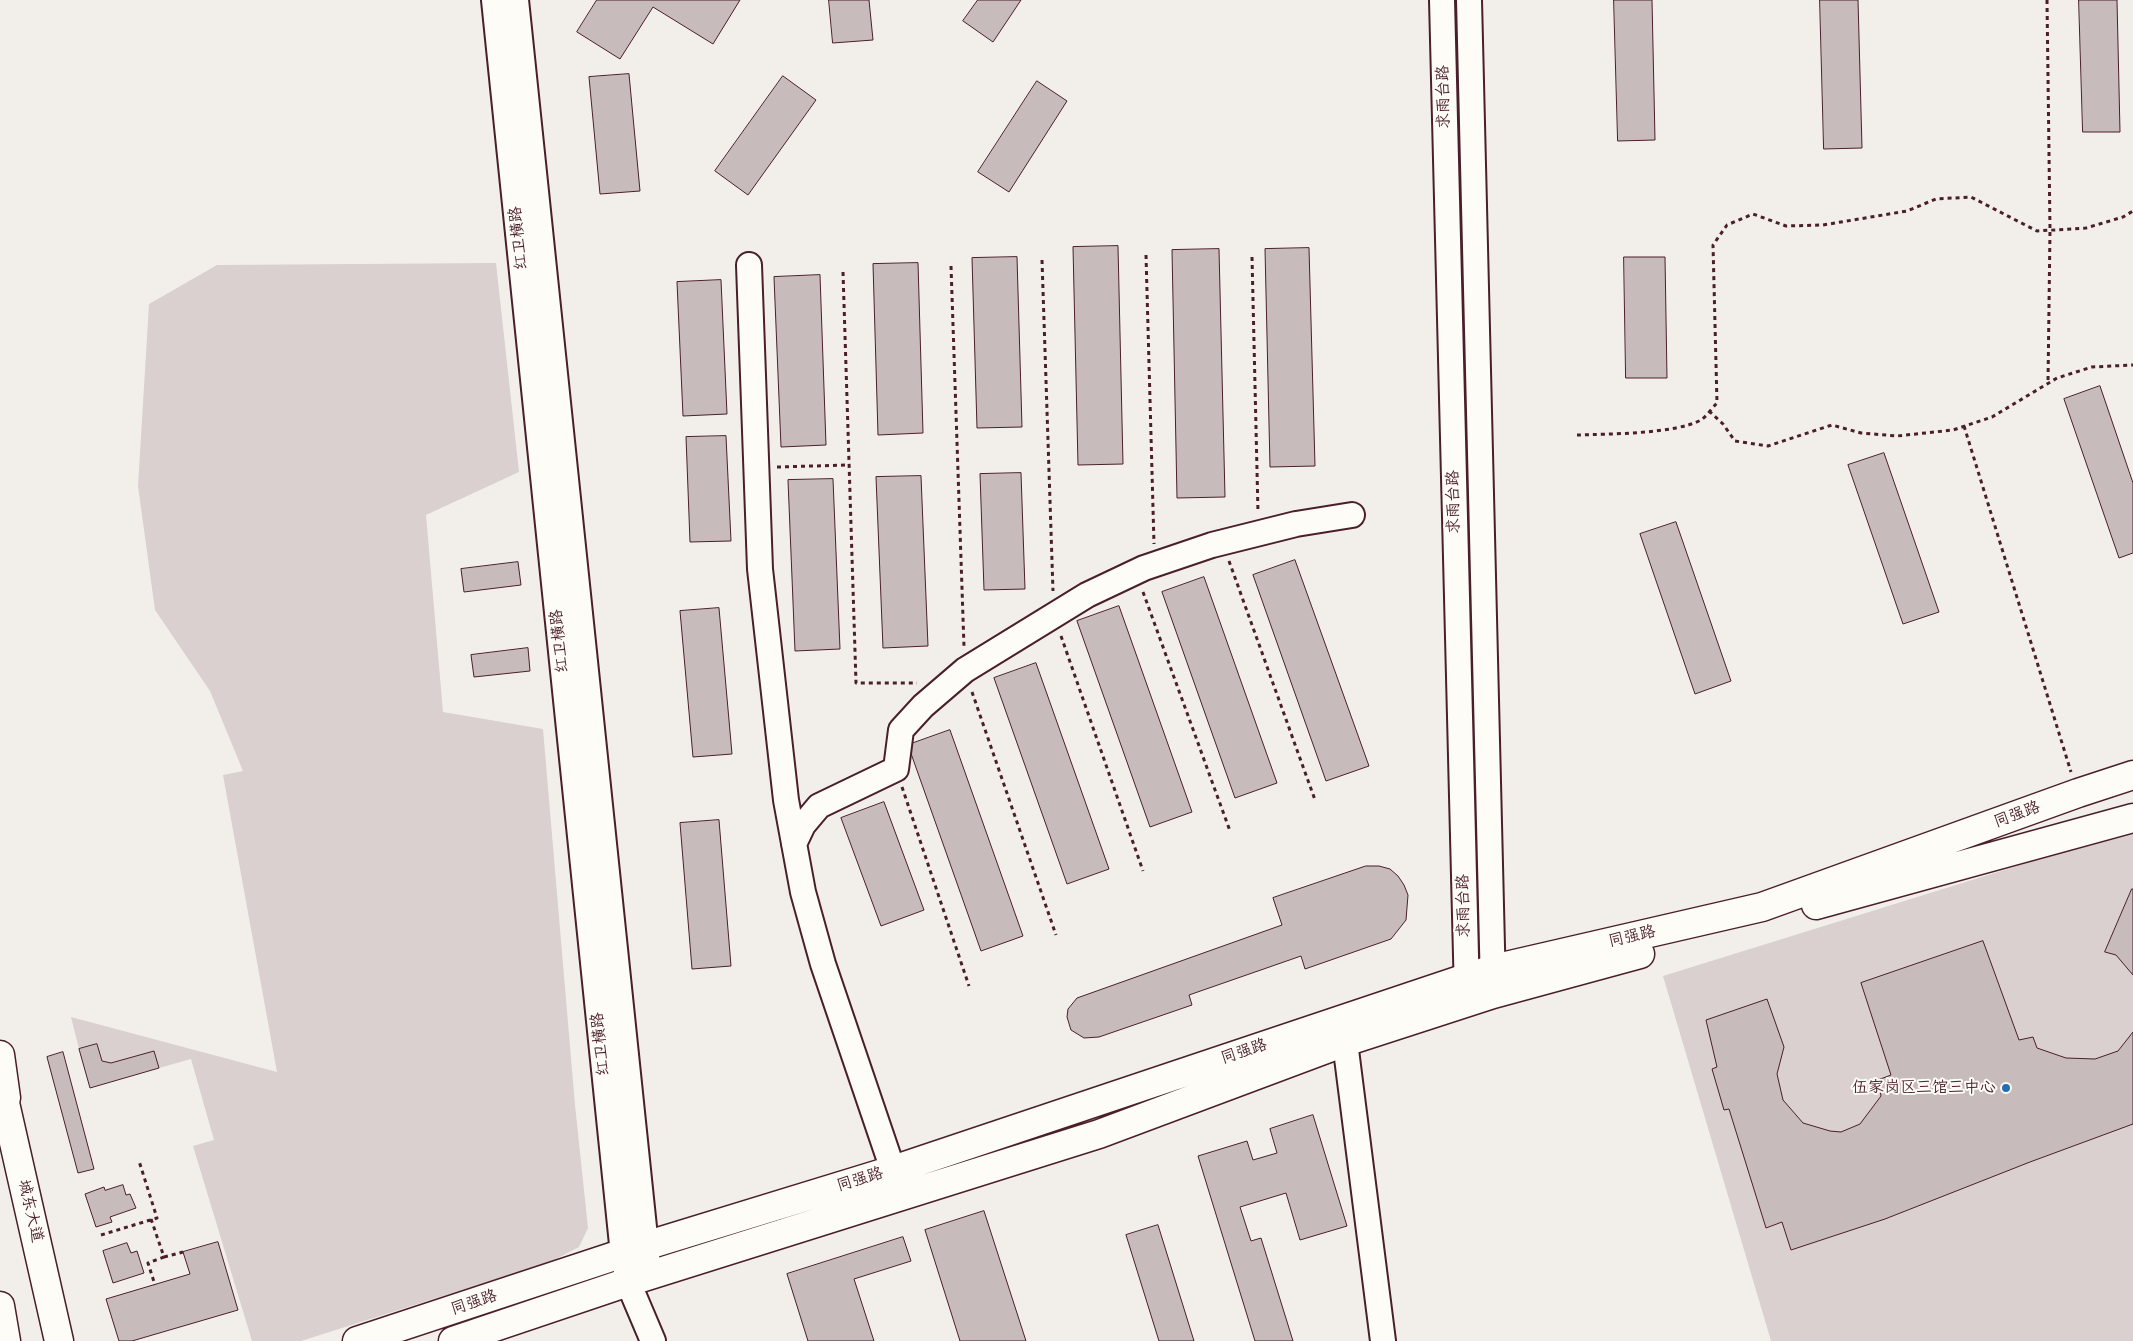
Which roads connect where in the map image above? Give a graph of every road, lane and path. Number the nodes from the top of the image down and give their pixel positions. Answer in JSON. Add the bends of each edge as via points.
{"nodes":[{"id":1,"x":494,"y":0,"type":"edge"},
{"id":2,"x":516,"y":0,"type":"edge"},
{"id":3,"x":1442,"y":0,"type":"edge"},
{"id":4,"x":1468,"y":0,"type":"edge"},
{"id":5,"x":2047,"y":0,"type":"edge"},
{"id":6,"x":2133,"y":211,"type":"edge"},
{"id":7,"x":2050,"y":230,"type":"junction"},
{"id":8,"x":1146,"y":255,"type":"dead end"},
{"id":9,"x":1252,"y":257,"type":"dead end"},
{"id":10,"x":1042,"y":260,"type":"dead end"},
{"id":11,"x":748,"y":265,"type":"dead end"},
{"id":12,"x":951,"y":266,"type":"dead end"},
{"id":13,"x":843,"y":272,"type":"dead end"},
{"id":14,"x":2133,"y":365,"type":"edge"},
{"id":15,"x":2048,"y":383,"type":"junction"},
{"id":16,"x":1709,"y":411,"type":"junction"},
{"id":17,"x":1964,"y":426,"type":"junction"},
{"id":18,"x":1577,"y":435,"type":"dead end"},
{"id":19,"x":849,"y":464,"type":"junction"},
{"id":20,"x":757,"y":468,"type":"junction"},
{"id":21,"x":1352,"y":515,"type":"dead end"},
{"id":22,"x":1259,"y":534,"type":"junction"},
{"id":23,"x":1222,"y":543,"type":"junction"},
{"id":24,"x":1145,"y":568,"type":"junction"},
{"id":25,"x":1054,"y":615,"type":"junction"},
{"id":26,"x":957,"y":676,"type":"junction"},
{"id":27,"x":896,"y":769,"type":"junction"},
{"id":28,"x":2133,"y":775,"type":"edge"},
{"id":29,"x":785,"y":789,"type":"junction"},
{"id":30,"x":2078,"y":793,"type":"junction"},
{"id":31,"x":1315,"y":800,"type":"dead end"},
{"id":32,"x":819,"y":806,"type":"junction"},
{"id":33,"x":2133,"y":818,"type":"edge"},
{"id":34,"x":1230,"y":831,"type":"dead end"},
{"id":35,"x":794,"y":844,"type":"junction"},
{"id":36,"x":1143,"y":872,"type":"dead end"},
{"id":37,"x":1056,"y":935,"type":"dead end"},
{"id":38,"x":1493,"y":982,"type":"junction"},
{"id":39,"x":969,"y":986,"type":"dead end"},
{"id":40,"x":1466,"y":991,"type":"junction"},
{"id":41,"x":1346,"y":1042,"type":"junction"},
{"id":42,"x":0,"y":1055,"type":"edge"},
{"id":43,"x":3,"y":1094,"type":"edge"},
{"id":44,"x":139,"y":1161,"type":"dead end"},
{"id":45,"x":893,"y":1170,"type":"junction"},
{"id":46,"x":151,"y":1219,"type":"junction"},
{"id":47,"x":101,"y":1235,"type":"dead end"},
{"id":48,"x":634,"y":1250,"type":"junction"},
{"id":49,"x":183,"y":1252,"type":"dead end"},
{"id":50,"x":164,"y":1257,"type":"junction"},
{"id":51,"x":639,"y":1279,"type":"junction"},
{"id":52,"x":155,"y":1285,"type":"dead end"},
{"id":53,"x":0,"y":1306,"type":"edge"},
{"id":54,"x":6,"y":1341,"type":"edge"},
{"id":55,"x":59,"y":1341,"type":"edge"},
{"id":56,"x":357,"y":1341,"type":"edge"},
{"id":57,"x":453,"y":1341,"type":"edge"},
{"id":58,"x":653,"y":1341,"type":"edge"},
{"id":59,"x":1383,"y":1341,"type":"edge"}],
"edges":[{"from":1,"to":48,"type":"street","name":"红卫横路"},
{"from":2,"to":48,"type":"street","name":"红卫横路"},
{"from":3,"to":40,"type":"street","name":"求雨台路"},
{"from":4,"to":38,"type":"street","name":"求雨台路"},
{"from":5,"to":7,"type":"path"},
{"from":6,"to":7,"type":"path","via":[[2124,217],[2086,228]]},
{"from":7,"to":15,"type":"path"},
{"from":7,"to":16,"type":"path","via":[[2038,231],[1971,197],[1936,199],[1906,211],[1823,225],[1786,226],[1754,214],[1727,225],[1713,245],[1717,403]]},
{"from":8,"to":24,"type":"path"},
{"from":9,"to":22,"type":"path"},
{"from":10,"to":25,"type":"path"},
{"from":11,"to":20,"type":"street"},
{"from":12,"to":26,"type":"path"},
{"from":13,"to":19,"type":"path"},
{"from":14,"to":15,"type":"path","via":[[2092,367]]},
{"from":15,"to":17,"type":"path","via":[[1992,417]]},
{"from":16,"to":17,"type":"path","via":[[1735,441],[1768,446],[1832,426],[1861,433],[1897,436]]},
{"from":16,"to":18,"type":"path","via":[[1701,419],[1676,427],[1625,434]]},
{"from":17,"to":30,"type":"path"},
{"from":19,"to":20,"type":"path"},
{"from":19,"to":26,"type":"path","via":[[856,683]]},
{"from":20,"to":29,"type":"street","via":[[760,569]]},
{"from":21,"to":22,"type":"street"},
{"from":22,"to":23,"type":"street"},
{"from":23,"to":24,"type":"street"},
{"from":23,"to":31,"type":"path"},
{"from":24,"to":25,"type":"street","via":[[1087,595]]},
{"from":24,"to":34,"type":"path"},
{"from":25,"to":26,"type":"street"},
{"from":25,"to":36,"type":"path"},
{"from":26,"to":27,"type":"street","via":[[901,730]]},
{"from":26,"to":37,"type":"path"},
{"from":27,"to":32,"type":"street"},
{"from":27,"to":39,"type":"path"},
{"from":28,"to":30,"type":"main road","name":"同强路"},
{"from":29,"to":32,"type":"street"},
{"from":29,"to":35,"type":"street"},
{"from":30,"to":38,"type":"main road","name":"同强路","via":[[1762,908]]},
{"from":32,"to":35,"type":"street","via":[[803,825]]},
{"from":33,"to":38,"type":"main road","name":"同强路"},
{"from":35,"to":45,"type":"street","via":[[803,892],[823,964]]},
{"from":38,"to":40,"type":"main road","name":"同强路"},
{"from":40,"to":41,"type":"main road","name":"同强路"},
{"from":40,"to":45,"type":"main road","name":"同强路"},
{"from":41,"to":51,"type":"main road","name":"同强路","via":[[1099,1134]]},
{"from":41,"to":59,"type":"street"},
{"from":42,"to":43,"type":"main road","name":"城东大道"},
{"from":43,"to":55,"type":"main road","name":"城东大道"},
{"from":44,"to":46,"type":"path","via":[[157,1218]]},
{"from":45,"to":48,"type":"main road","name":"同强路"},
{"from":46,"to":47,"type":"path"},
{"from":46,"to":50,"type":"path"},
{"from":48,"to":51,"type":"street","name":"红卫横路"},
{"from":48,"to":56,"type":"main road","name":"同强路"},
{"from":49,"to":50,"type":"path"},
{"from":50,"to":52,"type":"path","via":[[148,1263]]},
{"from":51,"to":57,"type":"main road","name":"同强路"},
{"from":51,"to":58,"type":"street","name":"红卫横路"},
{"from":53,"to":54,"type":"main road"}]}
